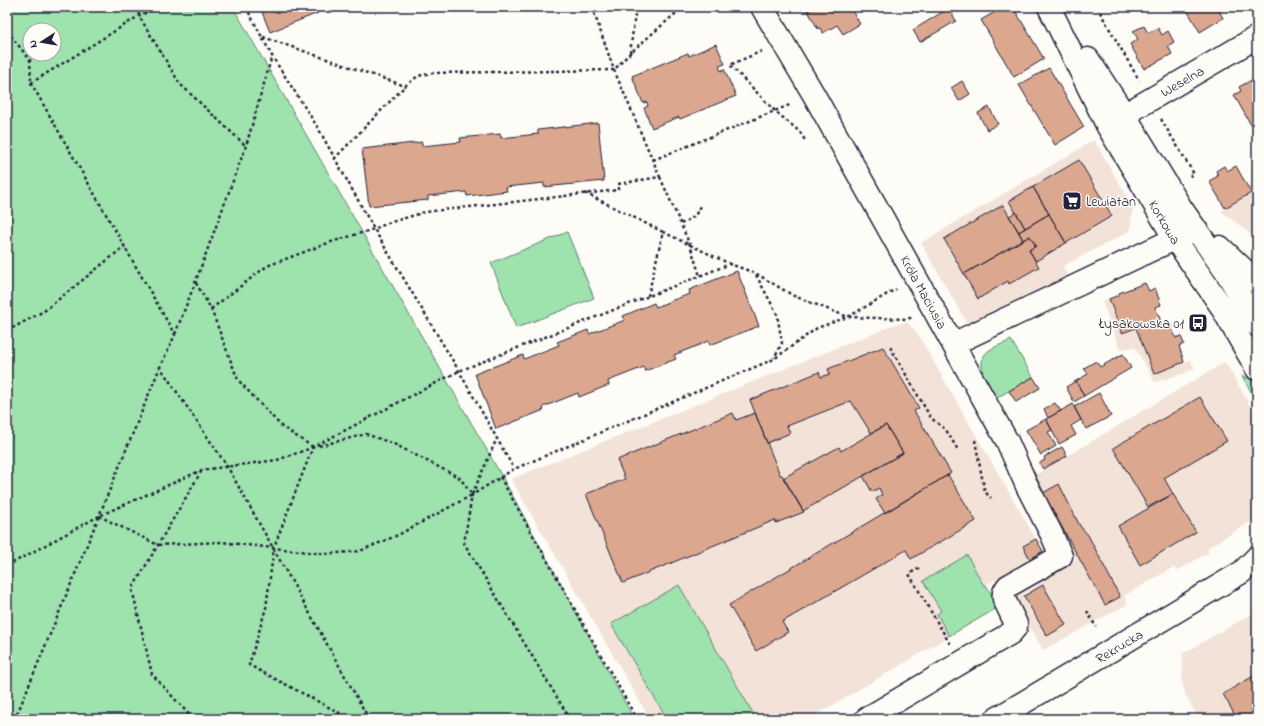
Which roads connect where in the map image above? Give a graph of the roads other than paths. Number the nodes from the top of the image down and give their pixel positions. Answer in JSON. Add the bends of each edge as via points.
{"nodes":[{"id":1,"x":762,"y":7,"type":"edge"},
{"id":2,"x":1049,"y":7,"type":"edge"},
{"id":3,"x":1054,"y":7,"type":"edge"},
{"id":4,"x":1257,"y":37,"type":"edge"},
{"id":5,"x":1116,"y":120,"type":"junction"},
{"id":6,"x":1195,"y":229,"type":"junction"},
{"id":7,"x":1175,"y":239,"type":"junction"},
{"id":8,"x":1257,"y":282,"type":"edge"},
{"id":9,"x":1257,"y":325,"type":"edge"},
{"id":10,"x":953,"y":344,"type":"junction"},
{"id":11,"x":1257,"y":368,"type":"edge"},
{"id":12,"x":1257,"y":557,"type":"edge"},
{"id":13,"x":1249,"y":570,"type":"edge"},
{"id":14,"x":866,"y":719,"type":"edge"},
{"id":15,"x":996,"y":719,"type":"edge"}],
"edges":[{"from":1,"to":10,"type":"street","name":"Króla Maciusia"},
{"from":2,"to":5,"type":"street","name":"Korkowa"},
{"from":3,"to":5,"type":"street","name":"Korkowa"},
{"from":4,"to":5,"type":"street","name":"Weselna"},
{"from":5,"to":6,"type":"street","name":"Korkowa"},
{"from":5,"to":7,"type":"street","name":"Korkowa"},
{"from":6,"to":7,"type":"street","name":"Króla Maciusia"},
{"from":6,"to":8,"type":"street","via":[[1220,247]]},
{"from":6,"to":9,"type":"street","name":"Korkowa","via":[[1228,275]]},
{"from":7,"to":10,"type":"street","name":"Króla Maciusia"},
{"from":7,"to":11,"type":"street","name":"Korkowa","via":[[1220,306]]},
{"from":10,"to":14,"type":"street","via":[[1007,441],[1061,556],[1005,590],[1004,599],[1016,624],[1011,634]]},
{"from":12,"to":13,"type":"street","name":"Rekrucka"},
{"from":13,"to":15,"type":"street","name":"Rekrucka"}]}
